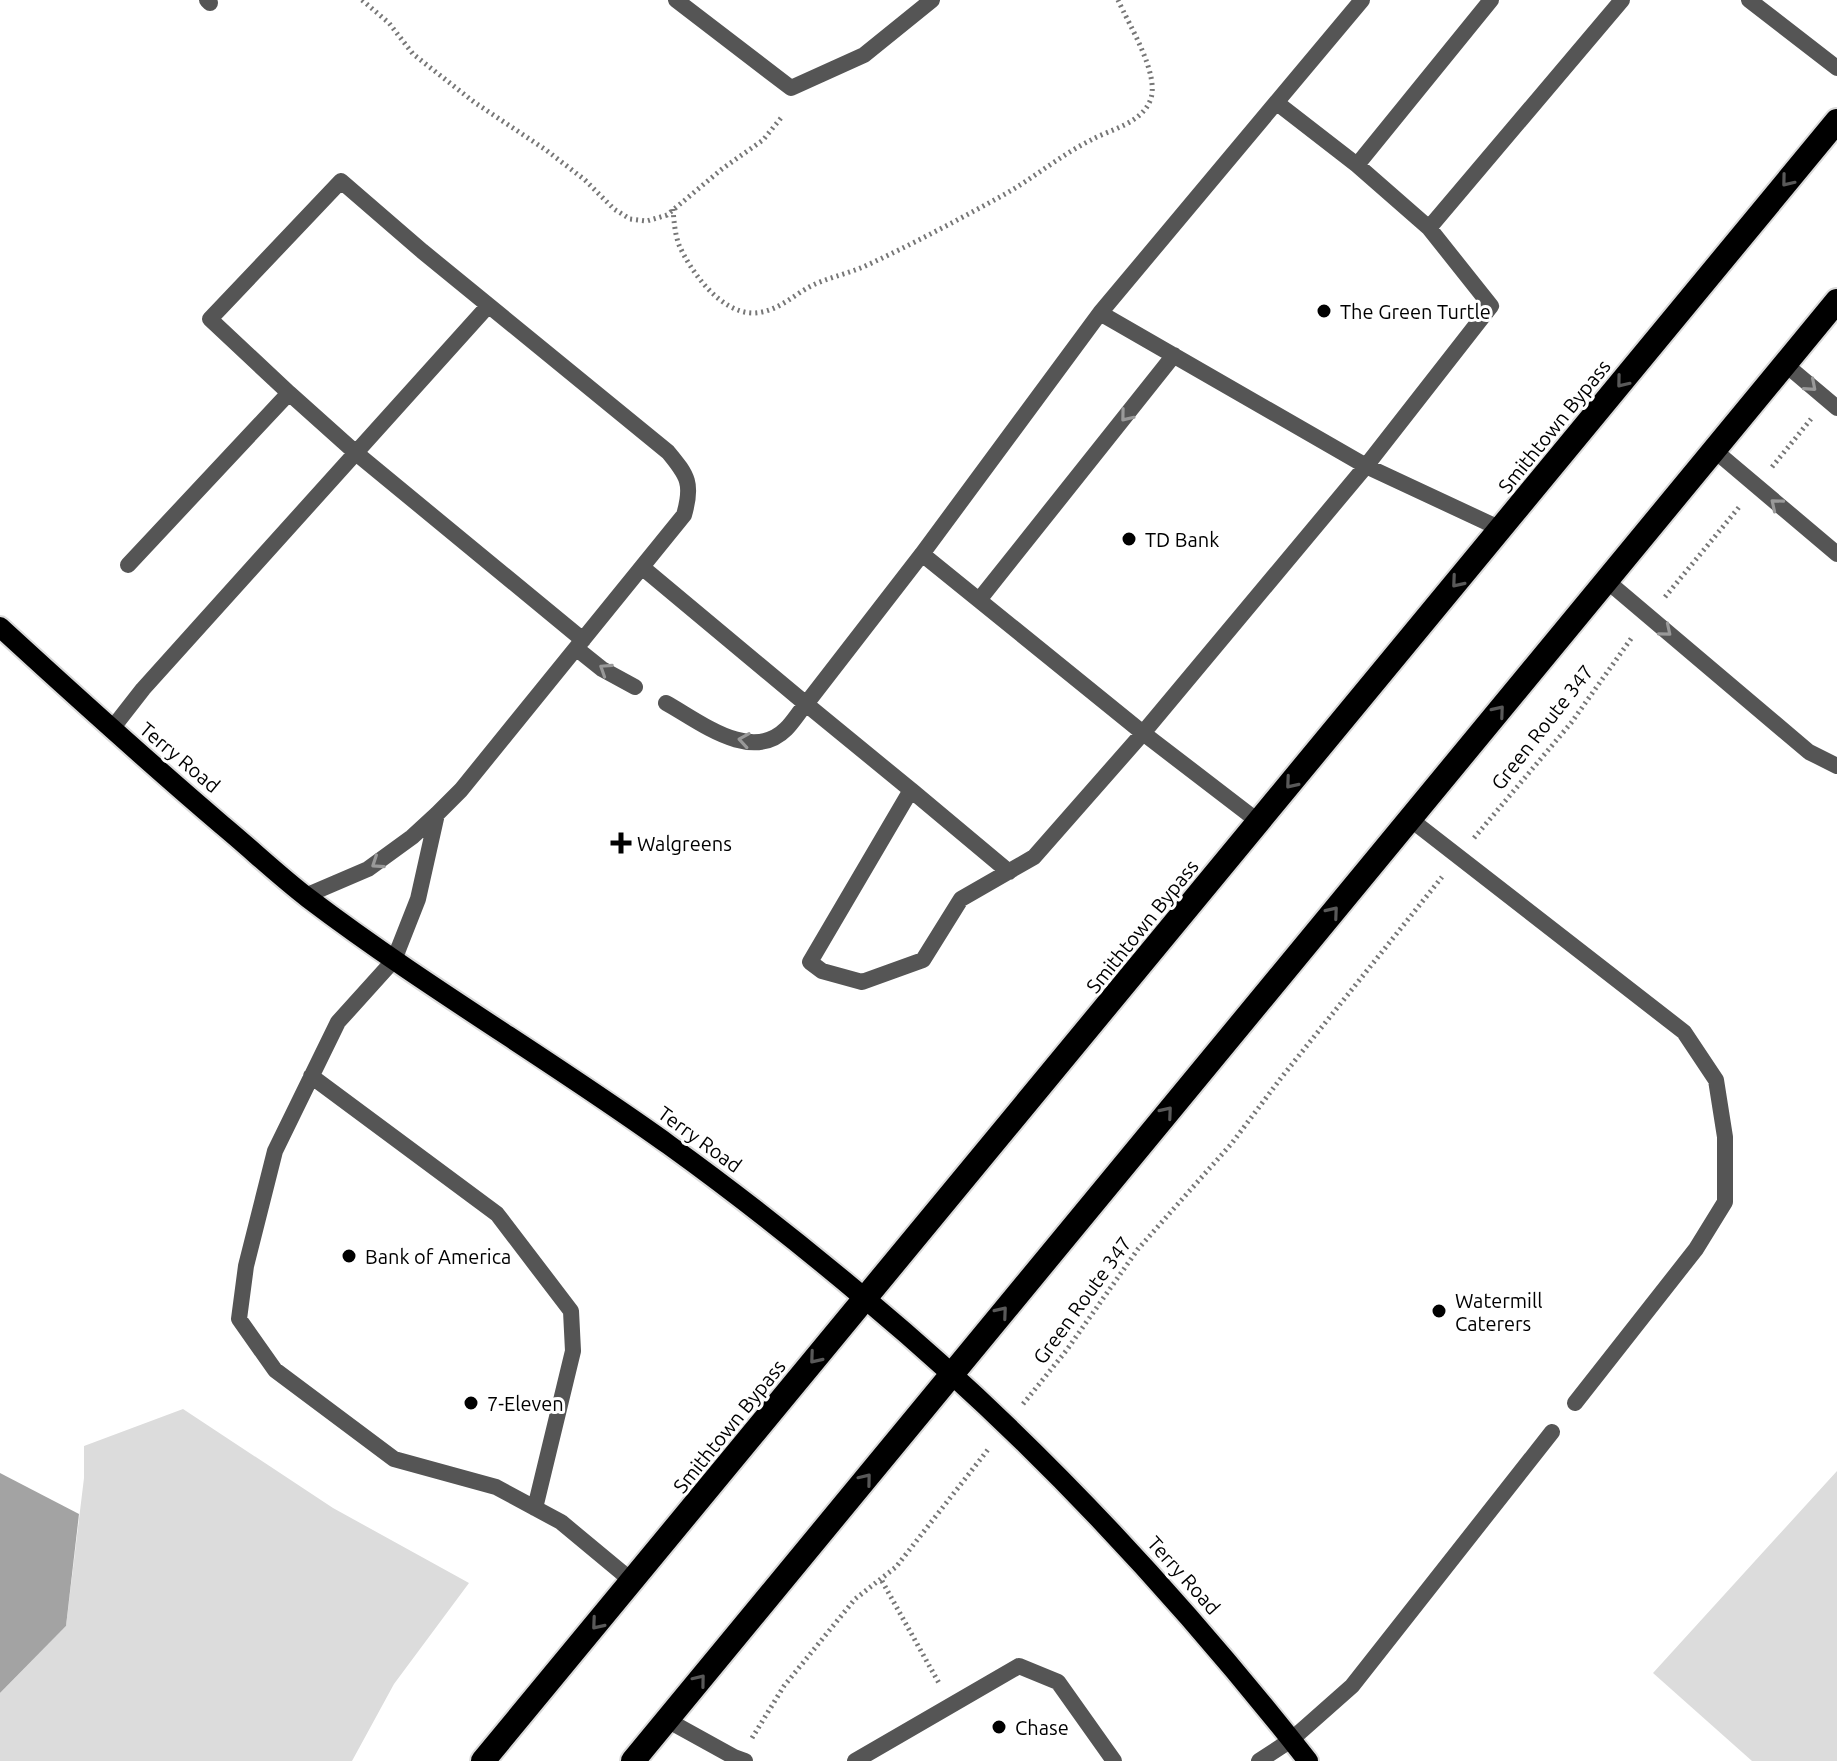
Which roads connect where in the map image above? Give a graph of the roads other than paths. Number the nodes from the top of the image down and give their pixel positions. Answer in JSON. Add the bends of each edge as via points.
{"nodes":[{"id":1,"x":676,"y":0,"type":"edge"},
{"id":2,"x":932,"y":0,"type":"edge"},
{"id":3,"x":1362,"y":0,"type":"edge"},
{"id":4,"x":1491,"y":0,"type":"edge"},
{"id":5,"x":1622,"y":0,"type":"edge"},
{"id":6,"x":1749,"y":0,"type":"edge"},
{"id":7,"x":1837,"y":68,"type":"edge"},
{"id":8,"x":1277,"y":103,"type":"junction"},
{"id":9,"x":1837,"y":121,"type":"edge"},
{"id":10,"x":1357,"y":165,"type":"junction"},
{"id":11,"x":1429,"y":228,"type":"junction"},
{"id":12,"x":1837,"y":301,"type":"edge"},
{"id":13,"x":488,"y":306,"type":"junction"},
{"id":14,"x":1100,"y":313,"type":"junction"},
{"id":15,"x":1174,"y":355,"type":"junction"},
{"id":16,"x":1785,"y":364,"type":"junction"},
{"id":17,"x":289,"y":393,"type":"junction"},
{"id":18,"x":1837,"y":408,"type":"edge"},
{"id":19,"x":1714,"y":450,"type":"junction"},
{"id":20,"x":356,"y":453,"type":"junction"},
{"id":21,"x":1366,"y":466,"type":"junction"},
{"id":22,"x":1501,"y":529,"type":"junction"},
{"id":23,"x":922,"y":554,"type":"junction"},
{"id":24,"x":1837,"y":554,"type":"edge"},
{"id":25,"x":128,"y":565,"type":"dead end"},
{"id":26,"x":643,"y":568,"type":"junction"},
{"id":27,"x":1607,"y":581,"type":"junction"},
{"id":28,"x":979,"y":600,"type":"junction"},
{"id":29,"x":0,"y":627,"type":"edge"},
{"id":30,"x":580,"y":644,"type":"junction"},
{"id":31,"x":635,"y":687,"type":"dead end"},
{"id":32,"x":666,"y":703,"type":"dead end"},
{"id":33,"x":806,"y":704,"type":"junction"},
{"id":34,"x":111,"y":730,"type":"junction"},
{"id":35,"x":1143,"y":733,"type":"junction"},
{"id":36,"x":1837,"y":766,"type":"edge"},
{"id":37,"x":911,"y":790,"type":"junction"},
{"id":38,"x":437,"y":814,"type":"junction"},
{"id":39,"x":1410,"y":819,"type":"junction"},
{"id":40,"x":1259,"y":822,"type":"junction"},
{"id":41,"x":1009,"y":872,"type":"junction"},
{"id":42,"x":305,"y":896,"type":"junction"},
{"id":43,"x":394,"y":960,"type":"junction"},
{"id":44,"x":311,"y":1076,"type":"junction"},
{"id":45,"x":865,"y":1298,"type":"junction"},
{"id":46,"x":952,"y":1372,"type":"junction"},
{"id":47,"x":1575,"y":1403,"type":"dead end"},
{"id":48,"x":1552,"y":1432,"type":"dead end"},
{"id":49,"x":535,"y":1508,"type":"junction"},
{"id":50,"x":632,"y":1581,"type":"junction"},
{"id":51,"x":667,"y":1720,"type":"junction"},
{"id":52,"x":1291,"y":1740,"type":"junction"},
{"id":53,"x":483,"y":1761,"type":"edge"},
{"id":54,"x":633,"y":1761,"type":"edge"},
{"id":55,"x":745,"y":1761,"type":"edge"},
{"id":56,"x":855,"y":1761,"type":"edge"},
{"id":57,"x":1114,"y":1761,"type":"edge"},
{"id":58,"x":1259,"y":1761,"type":"edge"},
{"id":59,"x":1308,"y":1761,"type":"edge"}],
"edges":[{"from":1,"to":2,"type":"street","via":[[791,88],[864,55]]},
{"from":3,"to":8,"type":"street"},
{"from":4,"to":10,"type":"street"},
{"from":5,"to":11,"type":"street"},
{"from":6,"to":7,"type":"street"},
{"from":8,"to":10,"type":"street"},
{"from":8,"to":14,"type":"street"},
{"from":9,"to":22,"type":"highway","name":"Smithtown Bypass","one_way":true},
{"from":10,"to":11,"type":"street"},
{"from":11,"to":21,"type":"street","via":[[1491,306]]},
{"from":12,"to":16,"type":"highway"},
{"from":13,"to":17,"type":"street","via":[[341,181],[210,319]]},
{"from":13,"to":20,"type":"street"},
{"from":13,"to":26,"type":"street","via":[[668,452],[683,470],[690,493],[684,515]]},
{"from":14,"to":15,"type":"street"},
{"from":14,"to":23,"type":"street"},
{"from":15,"to":21,"type":"street"},
{"from":15,"to":28,"type":"street","one_way":true},
{"from":16,"to":18,"type":"street","one_way":true},
{"from":16,"to":19,"type":"highway"},
{"from":17,"to":20,"type":"street"},
{"from":17,"to":25,"type":"street"},
{"from":24,"to":19,"type":"street","one_way":true},
{"from":19,"to":27,"type":"highway"},
{"from":20,"to":30,"type":"street"},
{"from":20,"to":34,"type":"street"},
{"from":21,"to":22,"type":"street"},
{"from":21,"to":35,"type":"street"},
{"from":22,"to":40,"type":"highway","name":"Smithtown Bypass","one_way":true},
{"from":23,"to":28,"type":"street"},
{"from":23,"to":33,"type":"street"},
{"from":26,"to":30,"type":"street"},
{"from":26,"to":33,"type":"street"},
{"from":27,"to":36,"type":"street","one_way":true,"via":[[1809,752]]},
{"from":39,"to":27,"type":"highway","one_way":true},
{"from":28,"to":35,"type":"street"},
{"from":29,"to":34,"type":"main road","name":"Terry Road"},
{"from":31,"to":30,"type":"street","one_way":true,"via":[[602,669]]},
{"from":30,"to":38,"type":"street"},
{"from":33,"to":32,"type":"street","one_way":true,"via":[[785,731],[763,743],[738,742]]},
{"from":33,"to":37,"type":"street"},
{"from":34,"to":42,"type":"main road","name":"Terry Road"},
{"from":35,"to":40,"type":"street"},
{"from":35,"to":41,"type":"street","via":[[1034,857]]},
{"from":37,"to":41,"type":"street"},
{"from":37,"to":41,"type":"street","via":[[810,962],[822,971],[862,982],[923,960],[961,899]]},
{"from":38,"to":42,"type":"street","one_way":true,"via":[[368,869]]},
{"from":38,"to":43,"type":"street","via":[[418,899]]},
{"from":46,"to":39,"type":"highway","one_way":true},
{"from":39,"to":47,"type":"street","via":[[1684,1032],[1716,1080],[1725,1137],[1725,1202],[1696,1249]]},
{"from":40,"to":45,"type":"highway","name":"Smithtown Bypass"},
{"from":42,"to":43,"type":"main road","name":"Terry Road"},
{"from":43,"to":44,"type":"street","via":[[338,1022]]},
{"from":43,"to":45,"type":"main road","name":"Terry Road","via":[[668,1144]]},
{"from":44,"to":49,"type":"street","via":[[497,1214],[571,1311],[573,1351]]},
{"from":44,"to":49,"type":"street","via":[[275,1151],[246,1266],[239,1319],[275,1370],[394,1459],[496,1487]]},
{"from":45,"to":46,"type":"main road","name":"Terry Road"},
{"from":45,"to":50,"type":"highway","name":"Smithtown Bypass","one_way":true},
{"from":51,"to":46,"type":"highway","one_way":true},
{"from":46,"to":52,"type":"main road","name":"Terry Road","via":[[1156,1578]]},
{"from":48,"to":52,"type":"street","via":[[1352,1686]]},
{"from":49,"to":50,"type":"street","via":[[561,1522]]},
{"from":50,"to":53,"type":"highway","name":"Smithtown Bypass","one_way":true},
{"from":51,"to":54,"type":"highway"},
{"from":51,"to":55,"type":"street"},
{"from":52,"to":58,"type":"street"},
{"from":52,"to":59,"type":"main road","name":"Terry Road"},
{"from":56,"to":57,"type":"street","via":[[1019,1666],[1058,1682]]}]}
